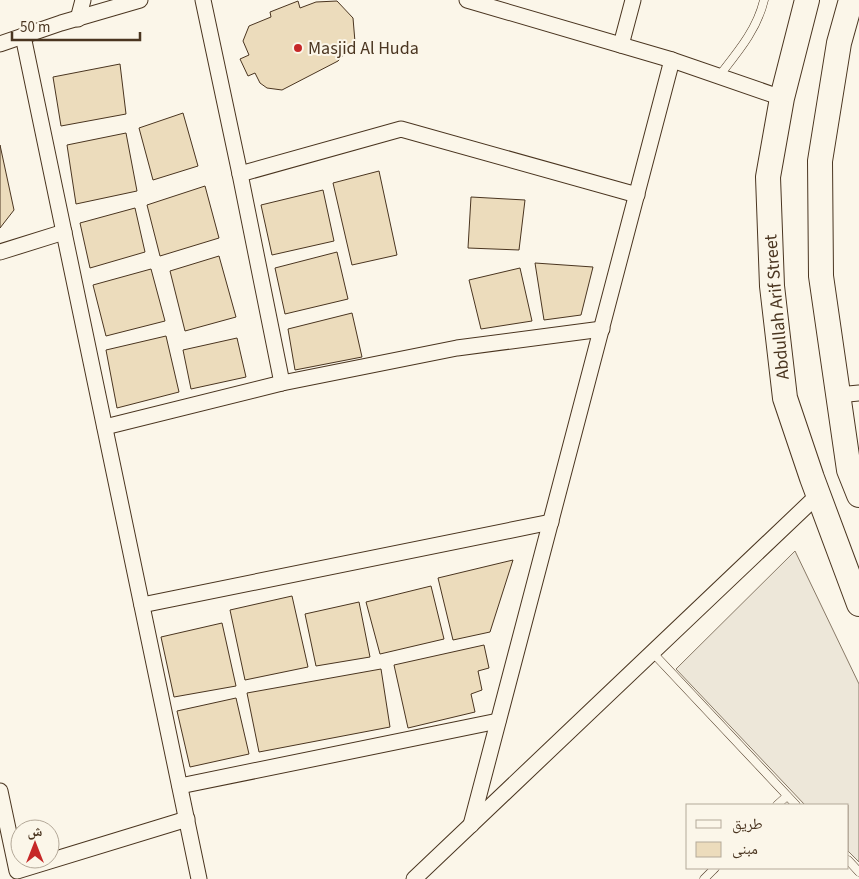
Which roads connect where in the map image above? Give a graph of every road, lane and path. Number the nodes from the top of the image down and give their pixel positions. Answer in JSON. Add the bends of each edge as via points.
{"nodes":[{"id":1,"x":83,"y":0,"type":"edge"},
{"id":2,"x":140,"y":0,"type":"edge"},
{"id":3,"x":202,"y":0,"type":"edge"},
{"id":4,"x":467,"y":0,"type":"edge"},
{"id":5,"x":633,"y":0,"type":"edge"},
{"id":6,"x":764,"y":0,"type":"edge"},
{"id":7,"x":807,"y":0,"type":"edge"},
{"id":8,"x":851,"y":0,"type":"edge"},
{"id":9,"x":78,"y":19,"type":"junction"},
{"id":10,"x":23,"y":36,"type":"junction"},
{"id":11,"x":0,"y":44,"type":"edge"},
{"id":12,"x":620,"y":45,"type":"junction"},
{"id":13,"x":672,"y":60,"type":"junction"},
{"id":14,"x":719,"y":76,"type":"junction"},
{"id":15,"x":782,"y":98,"type":"junction"},
{"id":16,"x":240,"y":174,"type":"junction"},
{"id":17,"x":637,"y":195,"type":"junction"},
{"id":18,"x":64,"y":232,"type":"junction"},
{"id":19,"x":0,"y":252,"type":"edge"},
{"id":20,"x":602,"y":329,"type":"junction"},
{"id":21,"x":282,"y":383,"type":"junction"},
{"id":22,"x":849,"y":394,"type":"edge"},
{"id":23,"x":105,"y":427,"type":"junction"},
{"id":24,"x":818,"y":495,"type":"junction"},
{"id":25,"x":859,"y":495,"type":"edge"},
{"id":26,"x":551,"y":522,"type":"junction"},
{"id":27,"x":859,"y":604,"type":"edge"},
{"id":28,"x":142,"y":605,"type":"junction"},
{"id":29,"x":652,"y":652,"type":"junction"},
{"id":30,"x":498,"y":721,"type":"junction"},
{"id":31,"x":180,"y":786,"type":"junction"},
{"id":32,"x":0,"y":791,"type":"edge"},
{"id":33,"x":787,"y":796,"type":"junction"},
{"id":34,"x":778,"y":804,"type":"edge"},
{"id":35,"x":795,"y":804,"type":"edge"},
{"id":36,"x":187,"y":819,"type":"junction"},
{"id":37,"x":471,"y":825,"type":"junction"},
{"id":38,"x":849,"y":861,"type":"edge"},
{"id":39,"x":714,"y":869,"type":"edge"},
{"id":40,"x":859,"y":872,"type":"edge"},
{"id":41,"x":199,"y":879,"type":"edge"},
{"id":42,"x":414,"y":879,"type":"edge"},
{"id":43,"x":704,"y":879,"type":"edge"}],
"edges":[{"from":1,"to":9,"type":"street"},
{"from":2,"to":9,"type":"street"},
{"from":3,"to":16,"type":"street"},
{"from":4,"to":12,"type":"street"},
{"from":5,"to":12,"type":"street"},
{"from":6,"to":14,"type":"lane","via":[[749,37]]},
{"from":7,"to":15,"type":"main road","name":"Abdullah Arif Street"},
{"from":8,"to":22,"type":"main road","via":[[839,43],[820,161],[821,276]]},
{"from":9,"to":10,"type":"street"},
{"from":10,"to":11,"type":"street"},
{"from":10,"to":18,"type":"street"},
{"from":12,"to":13,"type":"street"},
{"from":13,"to":14,"type":"street"},
{"from":13,"to":17,"type":"street"},
{"from":14,"to":15,"type":"street"},
{"from":15,"to":24,"type":"main road","name":"Abdullah Arif Street","via":[[768,177],[772,286],[785,398]]},
{"from":16,"to":17,"type":"street","via":[[401,129]]},
{"from":16,"to":21,"type":"street"},
{"from":17,"to":20,"type":"street"},
{"from":18,"to":19,"type":"street"},
{"from":18,"to":23,"type":"street"},
{"from":20,"to":21,"type":"street","via":[[457,348]]},
{"from":20,"to":26,"type":"street"},
{"from":21,"to":23,"type":"street"},
{"from":22,"to":25,"type":"main road","via":[[849,470]]},
{"from":23,"to":28,"type":"street"},
{"from":24,"to":27,"type":"main road","name":"Abdullah Arif Street"},
{"from":24,"to":29,"type":"street"},
{"from":26,"to":28,"type":"street"},
{"from":26,"to":30,"type":"street"},
{"from":28,"to":31,"type":"street"},
{"from":29,"to":33,"type":"lane"},
{"from":29,"to":37,"type":"street"},
{"from":30,"to":31,"type":"street"},
{"from":30,"to":37,"type":"street"},
{"from":31,"to":36,"type":"street"},
{"from":32,"to":36,"type":"street","via":[[17,871]]},
{"from":33,"to":34,"type":"lane"},
{"from":33,"to":35,"type":"lane"},
{"from":36,"to":41,"type":"street"},
{"from":37,"to":42,"type":"street"},
{"from":38,"to":40,"type":"lane"},
{"from":39,"to":43,"type":"lane"}]}
